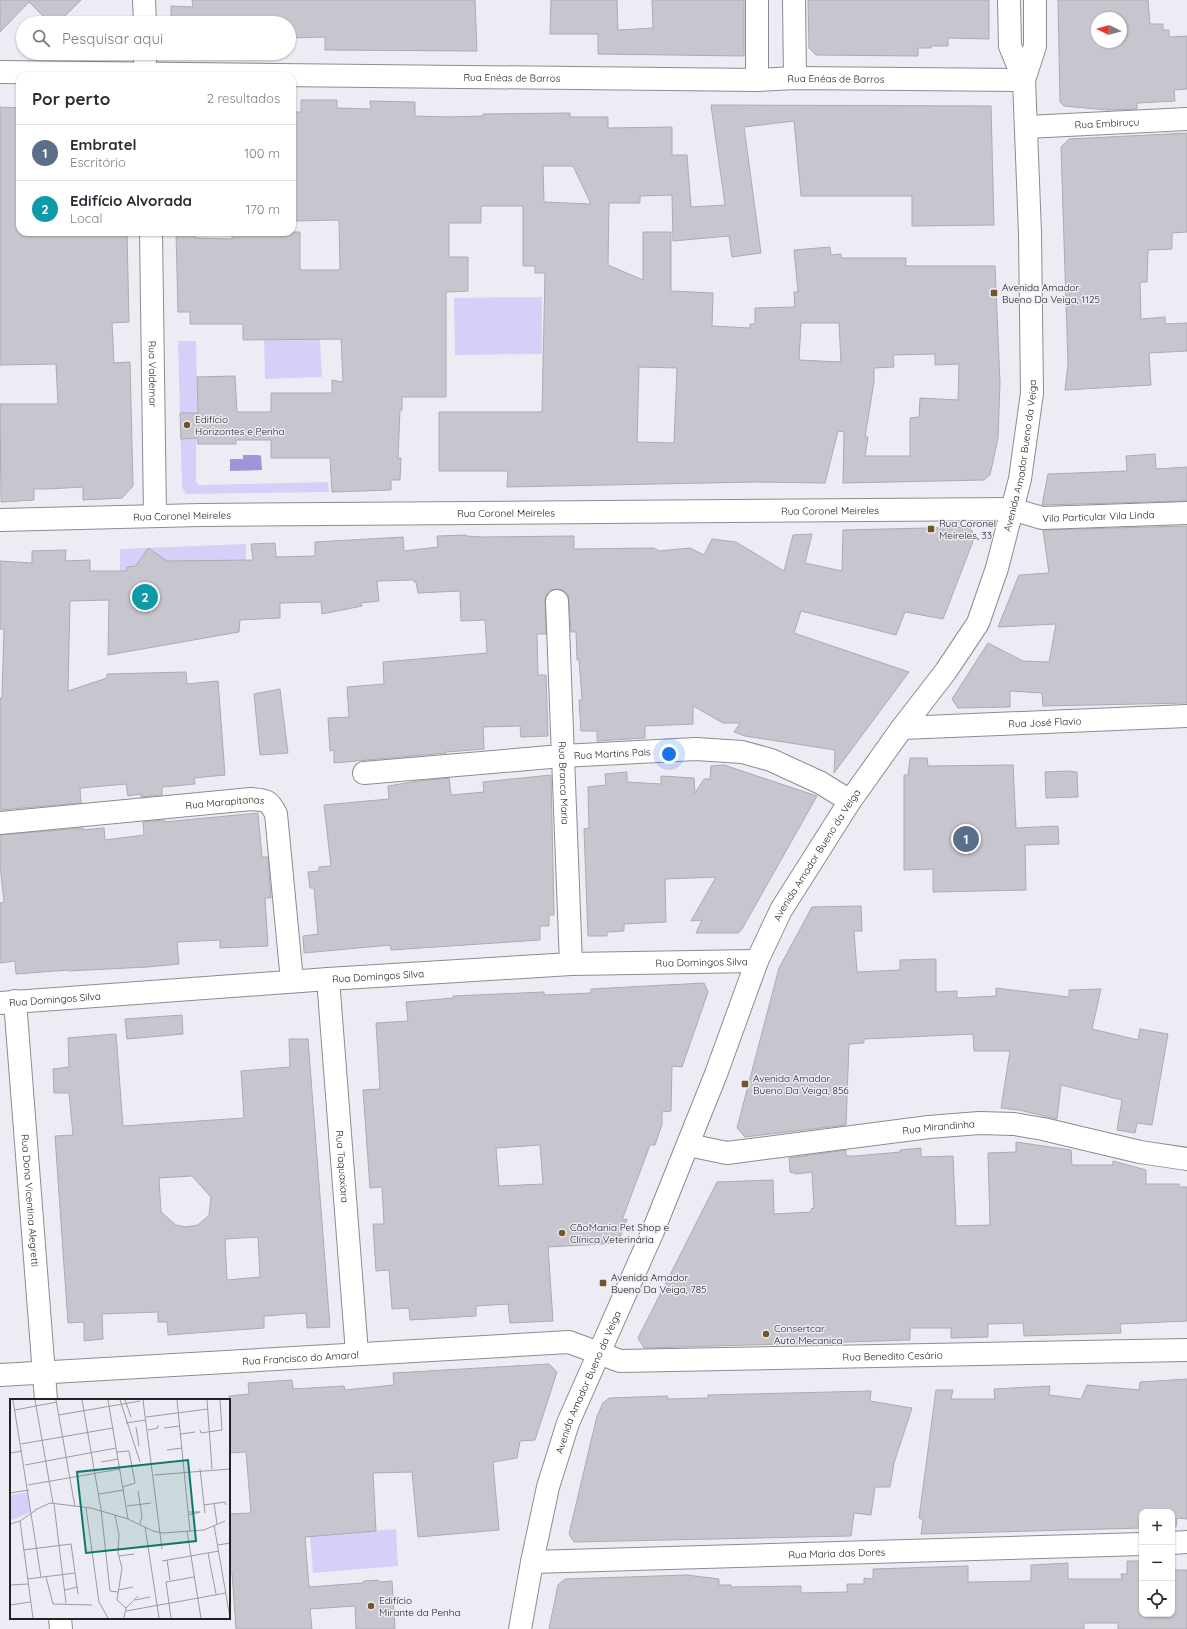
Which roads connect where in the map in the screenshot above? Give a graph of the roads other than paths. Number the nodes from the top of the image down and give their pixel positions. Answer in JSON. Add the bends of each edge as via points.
{"nodes":[{"id":1,"x":144,"y":0,"type":"edge"},
{"id":2,"x":757,"y":0,"type":"edge"},
{"id":3,"x":794,"y":0,"type":"edge"},
{"id":4,"x":1009,"y":0,"type":"edge"},
{"id":5,"x":1035,"y":0,"type":"edge"},
{"id":6,"x":144,"y":16,"type":"edge"},
{"id":7,"x":145,"y":68,"type":"edge"},
{"id":8,"x":0,"y":72,"type":"edge"},
{"id":9,"x":795,"y":78,"type":"junction"},
{"id":10,"x":757,"y":80,"type":"junction"},
{"id":11,"x":1024,"y":80,"type":"junction"},
{"id":12,"x":1187,"y":119,"type":"edge"},
{"id":13,"x":1027,"y":127,"type":"junction"},
{"id":14,"x":151,"y":236,"type":"edge"},
{"id":15,"x":1012,"y":509,"type":"junction"},
{"id":16,"x":1187,"y":513,"type":"edge"},
{"id":17,"x":155,"y":515,"type":"junction"},
{"id":18,"x":0,"y":520,"type":"edge"},
{"id":19,"x":557,"y":601,"type":"dead end"},
{"id":20,"x":1187,"y":716,"type":"edge"},
{"id":21,"x":902,"y":728,"type":"junction"},
{"id":22,"x":562,"y":756,"type":"junction"},
{"id":23,"x":364,"y":773,"type":"dead end"},
{"id":24,"x":850,"y":801,"type":"junction"},
{"id":25,"x":0,"y":823,"type":"edge"},
{"id":26,"x":757,"y":961,"type":"junction"},
{"id":27,"x":572,"y":964,"type":"junction"},
{"id":28,"x":328,"y":979,"type":"junction"},
{"id":29,"x":292,"y":981,"type":"junction"},
{"id":30,"x":7,"y":1002,"type":"edge"},
{"id":31,"x":688,"y":1145,"type":"junction"},
{"id":32,"x":1187,"y":1159,"type":"edge"},
{"id":33,"x":1187,"y":1350,"type":"edge"},
{"id":34,"x":357,"y":1353,"type":"junction"},
{"id":35,"x":599,"y":1353,"type":"junction"},
{"id":36,"x":44,"y":1372,"type":"junction"},
{"id":37,"x":0,"y":1375,"type":"edge"},
{"id":38,"x":46,"y":1399,"type":"edge"},
{"id":39,"x":1187,"y":1542,"type":"edge"},
{"id":40,"x":1175,"y":1543,"type":"edge"},
{"id":41,"x":1139,"y":1544,"type":"edge"},
{"id":42,"x":532,"y":1562,"type":"junction"},
{"id":43,"x":60,"y":1619,"type":"edge"},
{"id":44,"x":61,"y":1629,"type":"edge"},
{"id":45,"x":520,"y":1629,"type":"edge"}],
"edges":[{"from":1,"to":6,"type":"street"},
{"from":2,"to":10,"type":"street"},
{"from":3,"to":9,"type":"street"},
{"from":4,"to":11,"type":"street","name":"Avenida Amador Bueno da Veiga","via":[[1010,46]]},
{"from":5,"to":11,"type":"street","name":"Avenida Amador Bueno da Veiga","via":[[1035,46]]},
{"from":7,"to":8,"type":"street","name":"Rua Enéas de Barros"},
{"from":7,"to":10,"type":"street","name":"Rua Enéas de Barros"},
{"from":9,"to":10,"type":"street","name":"Rua Enéas de Barros"},
{"from":9,"to":11,"type":"street","name":"Rua Enéas de Barros"},
{"from":11,"to":13,"type":"street","name":"Avenida Amador Bueno da Veiga"},
{"from":12,"to":13,"type":"street","name":"Rua Embiruçu"},
{"from":13,"to":15,"type":"street","name":"Avenida Amador Bueno da Veiga","via":[[1032,393],[1020,478]]},
{"from":14,"to":17,"type":"street","name":"Rua Valdemar"},
{"from":15,"to":16,"type":"street","name":"Vila Particular Vila Linda","via":[[1042,518]]},
{"from":15,"to":17,"type":"street","name":"Rua Coronel Meireles"},
{"from":15,"to":21,"type":"street","name":"Avenida Amador Bueno da Veiga","via":[[997,568],[978,623],[946,671]]},
{"from":17,"to":18,"type":"street","name":"Rua Coronel Meireles"},
{"from":19,"to":22,"type":"street","name":"Rua Branca Maria"},
{"from":20,"to":21,"type":"street","name":"Rua José Flavio"},
{"from":21,"to":24,"type":"street","name":"Avenida Amador Bueno da Veiga"},
{"from":22,"to":23,"type":"street","name":"Rua Martins Pais"},
{"from":22,"to":24,"type":"street","name":"Rua Martins Pais","via":[[696,750],[742,752],[771,760]]},
{"from":22,"to":27,"type":"street","name":"Rua Branca Maria"},
{"from":24,"to":26,"type":"street","name":"Avenida Amador Bueno da Veiga","via":[[781,910]]},
{"from":25,"to":29,"type":"street","name":"Rua Marapitanas","via":[[264,800],[271,804],[276,814]]},
{"from":26,"to":27,"type":"street","name":"Rua Domingos Silva"},
{"from":26,"to":31,"type":"street","name":"Avenida Amador Bueno da Veiga"},
{"from":27,"to":28,"type":"street","name":"Rua Domingos Silva"},
{"from":28,"to":29,"type":"street","name":"Rua Domingos Silva"},
{"from":28,"to":34,"type":"street","name":"Rua Taquaxiara"},
{"from":29,"to":30,"type":"street","name":"Rua Domingos Silva"},
{"from":30,"to":36,"type":"street","name":"Rua Dona Vicentina Alegretti"},
{"from":31,"to":32,"type":"street","name":"Rua Mirandinha","via":[[727,1154],[929,1127],[979,1123],[1021,1125],[1140,1152]]},
{"from":31,"to":35,"type":"street","name":"Avenida Amador Bueno da Veiga"},
{"from":33,"to":35,"type":"street","name":"Rua Benedito Cesário","via":[[620,1362]]},
{"from":34,"to":35,"type":"street","name":"Rua Francisco do Amaral","via":[[569,1342]]},
{"from":34,"to":36,"type":"street","name":"Rua Francisco do Amaral"},
{"from":35,"to":42,"type":"street","name":"Avenida Amador Bueno da Veiga","via":[[568,1423],[548,1487]]},
{"from":36,"to":37,"type":"street","name":"Rua Francisco do Amaral"},
{"from":36,"to":38,"type":"street","name":"Rua Dona Vicentina Alegretti"},
{"from":39,"to":40,"type":"street"},
{"from":41,"to":42,"type":"street","name":"Rua Maria das Dores"},
{"from":42,"to":45,"type":"street","name":"Avenida Amador Bueno da Veiga"},
{"from":43,"to":44,"type":"street"}]}
